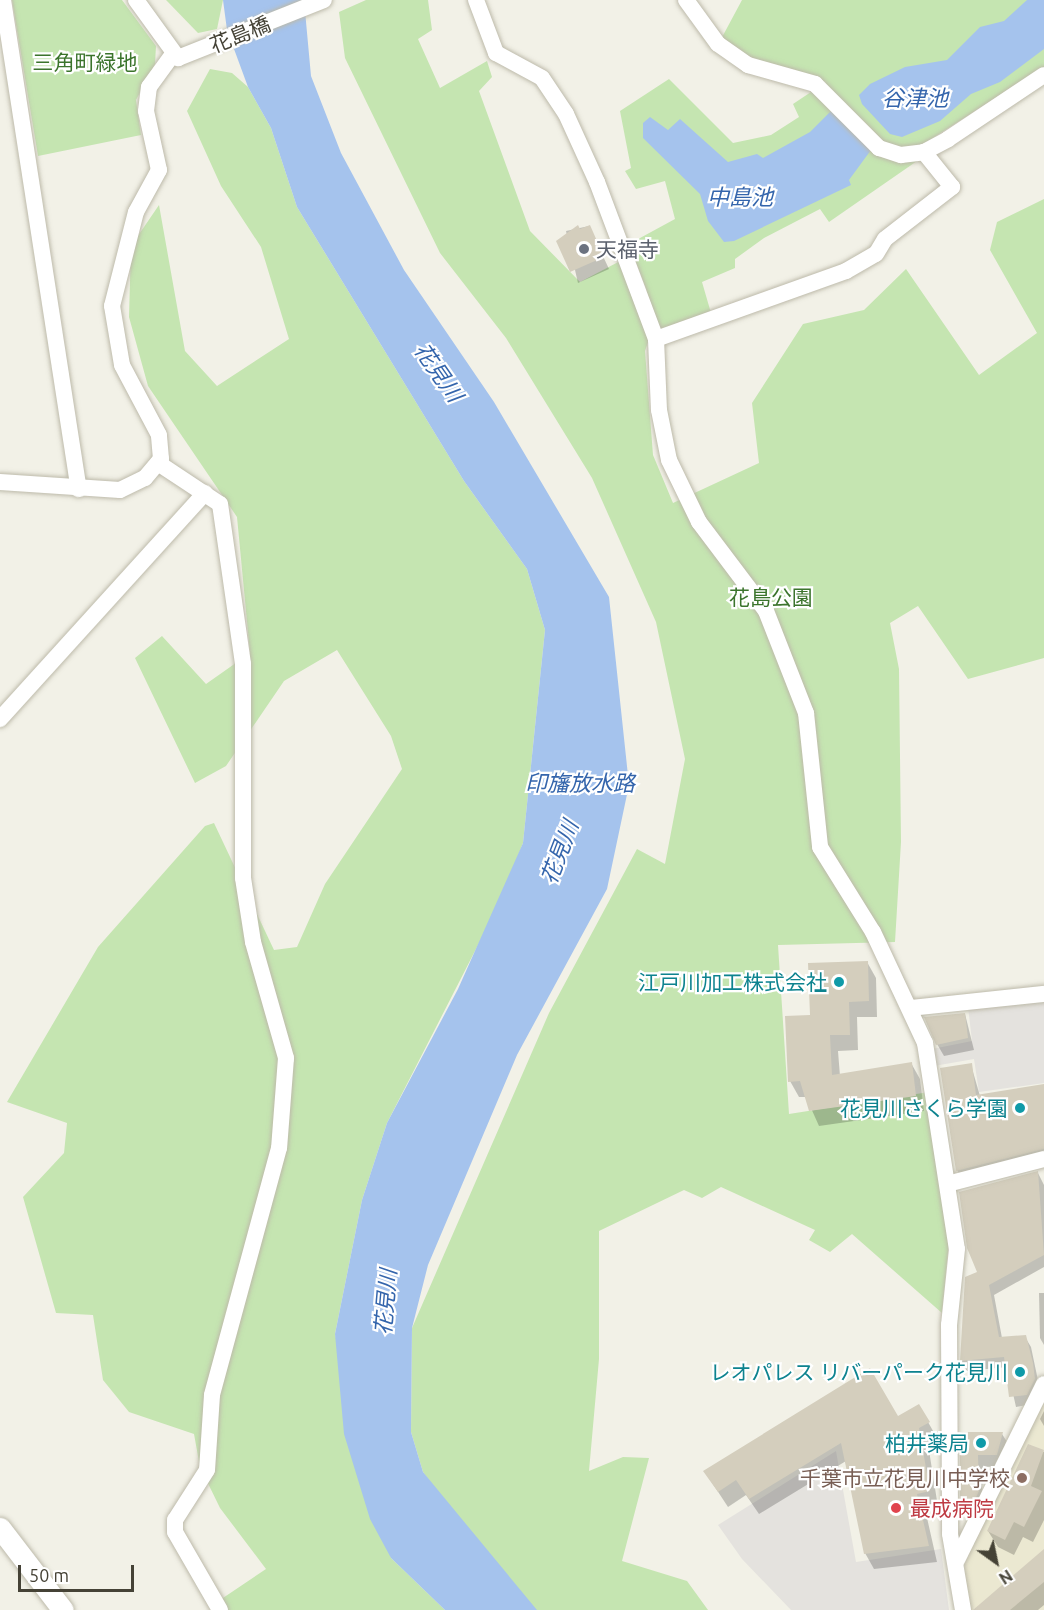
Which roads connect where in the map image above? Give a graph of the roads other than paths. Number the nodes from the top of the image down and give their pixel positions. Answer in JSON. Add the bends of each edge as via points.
{"nodes":[{"id":1,"x":3,"y":0,"type":"edge"},
{"id":2,"x":136,"y":0,"type":"edge"},
{"id":3,"x":324,"y":0,"type":"edge"},
{"id":4,"x":476,"y":0,"type":"edge"},
{"id":5,"x":686,"y":0,"type":"edge"},
{"id":6,"x":181,"y":55,"type":"junction"},
{"id":7,"x":1044,"y":75,"type":"edge"},
{"id":8,"x":924,"y":152,"type":"junction"},
{"id":9,"x":656,"y":339,"type":"junction"},
{"id":10,"x":158,"y":463,"type":"junction"},
{"id":11,"x":0,"y":482,"type":"edge"},
{"id":12,"x":79,"y":489,"type":"junction"},
{"id":13,"x":205,"y":494,"type":"junction"},
{"id":14,"x":0,"y":719,"type":"edge"},
{"id":15,"x":1044,"y":994,"type":"edge"},
{"id":16,"x":910,"y":1008,"type":"junction"},
{"id":17,"x":1044,"y":1159,"type":"edge"},
{"id":18,"x":951,"y":1183,"type":"junction"},
{"id":19,"x":1044,"y":1384,"type":"edge"},
{"id":20,"x":0,"y":1528,"type":"edge"},
{"id":21,"x":957,"y":1560,"type":"junction"},
{"id":22,"x":63,"y":1610,"type":"edge"},
{"id":23,"x":220,"y":1610,"type":"edge"},
{"id":24,"x":963,"y":1610,"type":"edge"}],
"edges":[{"from":1,"to":12,"type":"street"},
{"from":2,"to":6,"type":"street"},
{"from":3,"to":6,"type":"street","name":"花島橋"},
{"from":4,"to":9,"type":"street","via":[[496,54],[542,78],[566,114],[638,281]]},
{"from":5,"to":8,"type":"street","via":[[718,44],[748,65],[815,84],[879,148],[901,154]]},
{"from":6,"to":10,"type":"street","via":[[149,87],[146,111],[159,170],[136,212],[111,306],[122,365],[164,449]]},
{"from":7,"to":8,"type":"street"},
{"from":8,"to":9,"type":"street","via":[[952,187],[885,239],[876,254],[846,271]]},
{"from":9,"to":16,"type":"street","via":[[659,410],[669,460],[699,522],[766,611],[806,713],[820,847],[873,932]]},
{"from":10,"to":12,"type":"street","via":[[134,486]]},
{"from":10,"to":13,"type":"street"},
{"from":11,"to":12,"type":"street"},
{"from":13,"to":14,"type":"street"},
{"from":13,"to":23,"type":"street","via":[[220,504],[243,664],[245,889],[253,942],[286,1058],[279,1148],[212,1395],[207,1470],[175,1520],[175,1532]]},
{"from":15,"to":16,"type":"street"},
{"from":16,"to":18,"type":"street","via":[[925,1043]]},
{"from":17,"to":18,"type":"street"},
{"from":18,"to":21,"type":"street","via":[[957,1249],[949,1325],[950,1534]]},
{"from":19,"to":21,"type":"street"},
{"from":20,"to":22,"type":"street"},
{"from":21,"to":24,"type":"street"}]}
